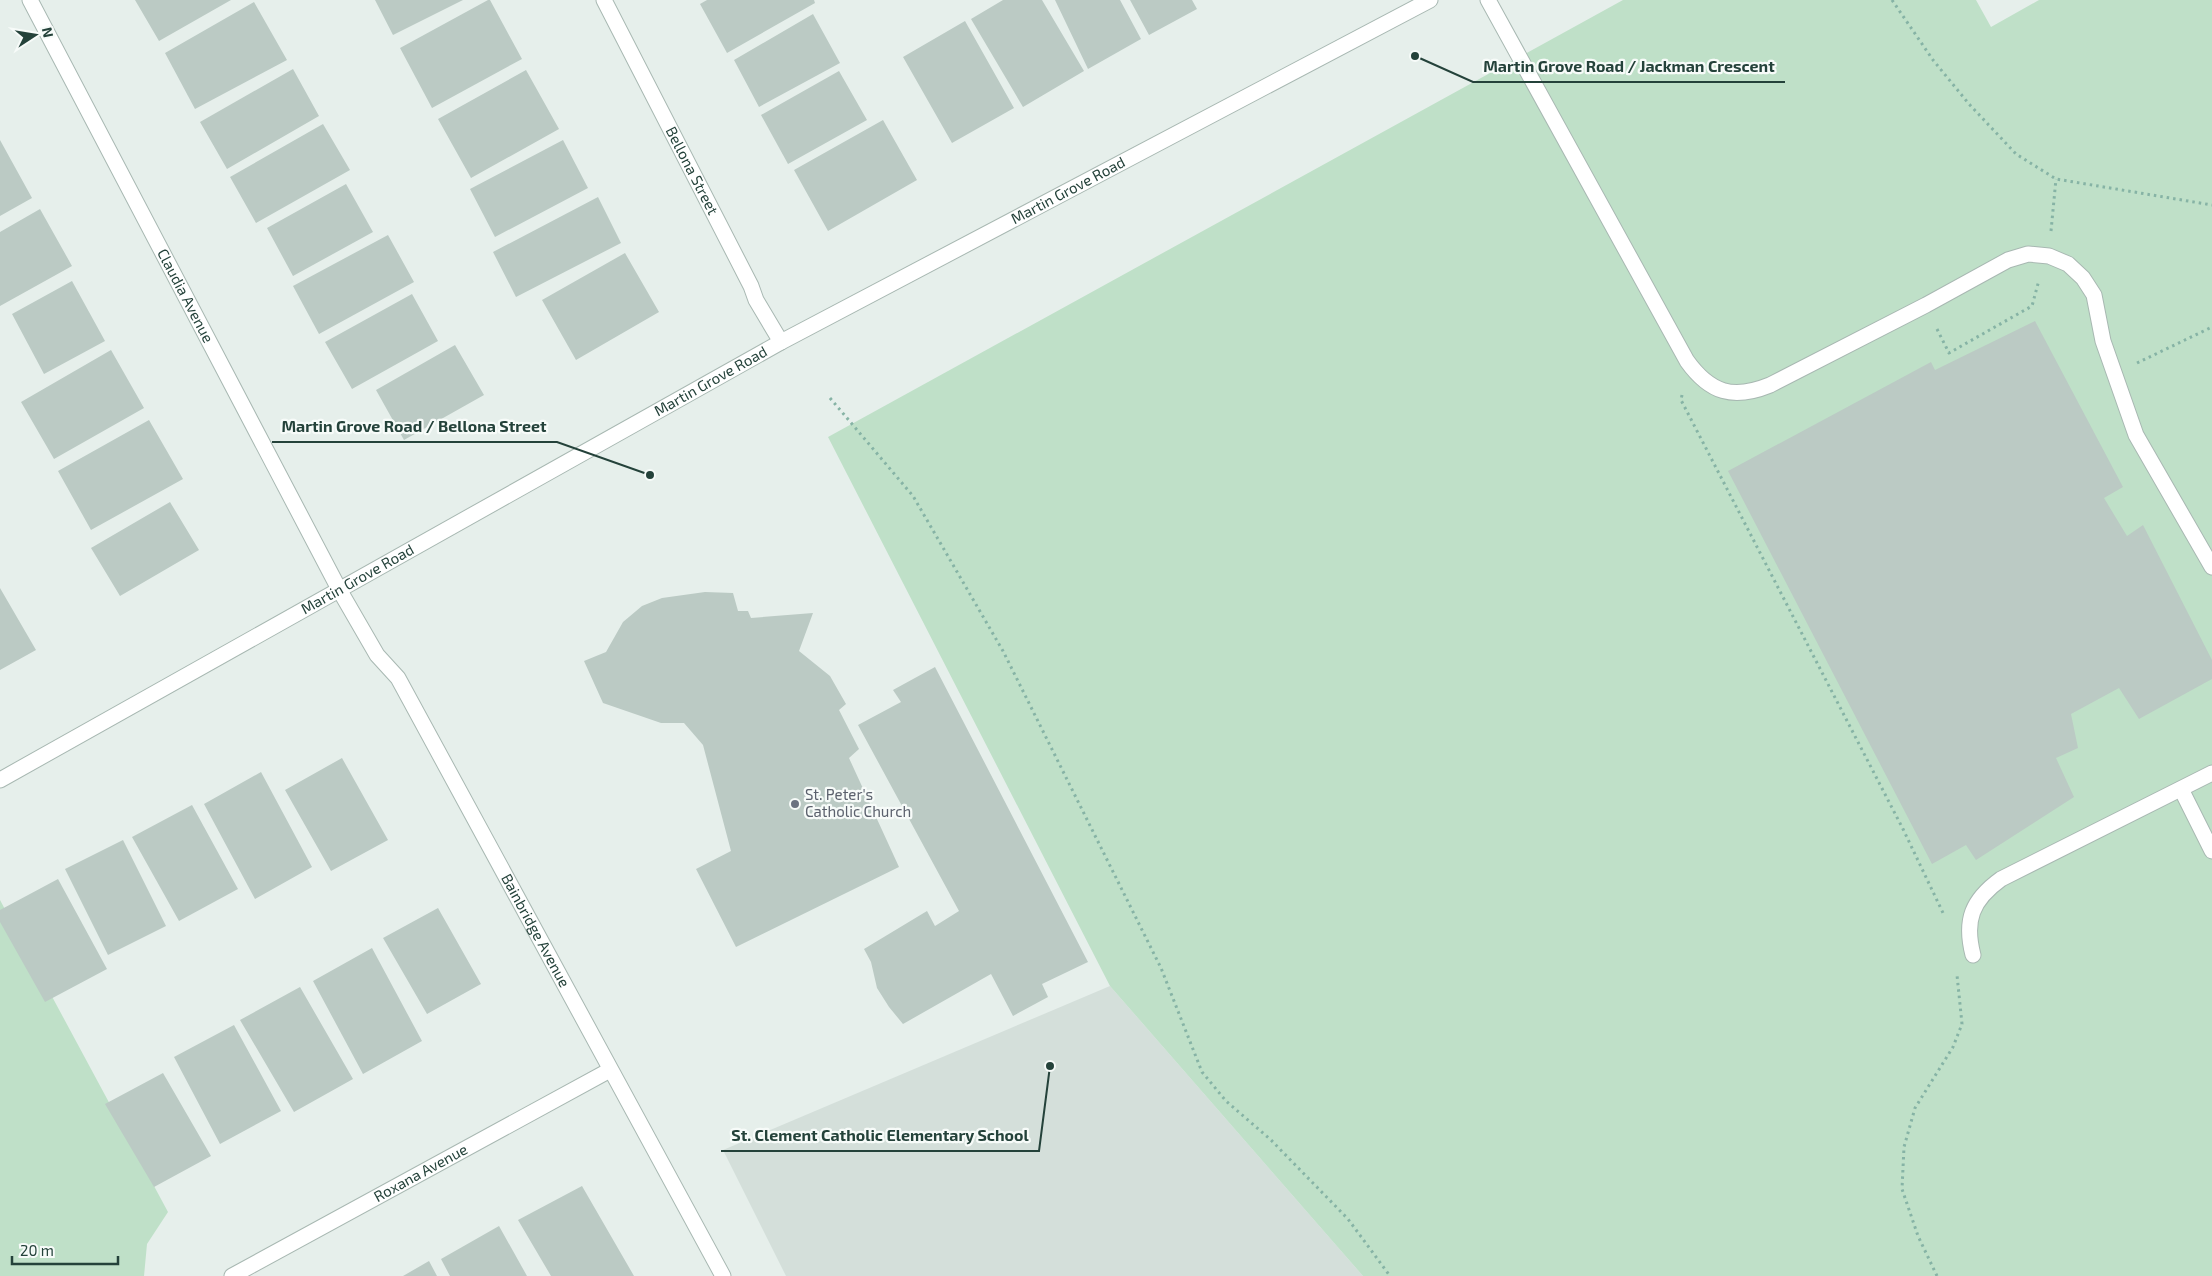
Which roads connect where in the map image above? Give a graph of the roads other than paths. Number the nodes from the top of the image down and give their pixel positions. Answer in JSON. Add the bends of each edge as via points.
{"nodes":[{"id":1,"x":30,"y":0,"type":"edge"},
{"id":2,"x":604,"y":0,"type":"edge"},
{"id":3,"x":1430,"y":0,"type":"edge"},
{"id":4,"x":1488,"y":0,"type":"edge"},
{"id":5,"x":781,"y":342,"type":"junction"},
{"id":6,"x":2212,"y":567,"type":"edge"},
{"id":7,"x":340,"y":591,"type":"junction"},
{"id":8,"x":2212,"y":773,"type":"edge"},
{"id":9,"x":0,"y":780,"type":"edge"},
{"id":10,"x":2180,"y":789,"type":"junction"},
{"id":11,"x":2212,"y":851,"type":"edge"},
{"id":12,"x":1973,"y":955,"type":"dead end"},
{"id":13,"x":610,"y":1070,"type":"junction"},
{"id":14,"x":232,"y":1276,"type":"edge"},
{"id":15,"x":723,"y":1276,"type":"edge"}],
"edges":[{"from":1,"to":7,"type":"street","name":"Claudia Avenue"},
{"from":2,"to":5,"type":"street","name":"Bellona Street","via":[[756,300]]},
{"from":3,"to":5,"type":"street","name":"Martin Grove Road"},
{"from":4,"to":6,"type":"street","via":[[1687,361],[1699,377],[1714,388],[1733,393],[1752,392],[2008,260],[2028,254],[2055,258],[2068,264],[2083,278],[2094,295],[2103,341],[2136,435]]},
{"from":5,"to":7,"type":"street","name":"Martin Grove Road"},
{"from":7,"to":9,"type":"street","name":"Martin Grove Road"},
{"from":7,"to":13,"type":"street","name":"Bainbridge Avenue","via":[[377,655],[398,678]]},
{"from":8,"to":10,"type":"street"},
{"from":10,"to":11,"type":"street"},
{"from":10,"to":12,"type":"street","via":[[2001,879],[1987,890],[1976,903],[1970,920],[1969,938]]},
{"from":13,"to":14,"type":"street","name":"Roxana Avenue"},
{"from":13,"to":15,"type":"street","name":"Bainbridge Avenue"}]}
